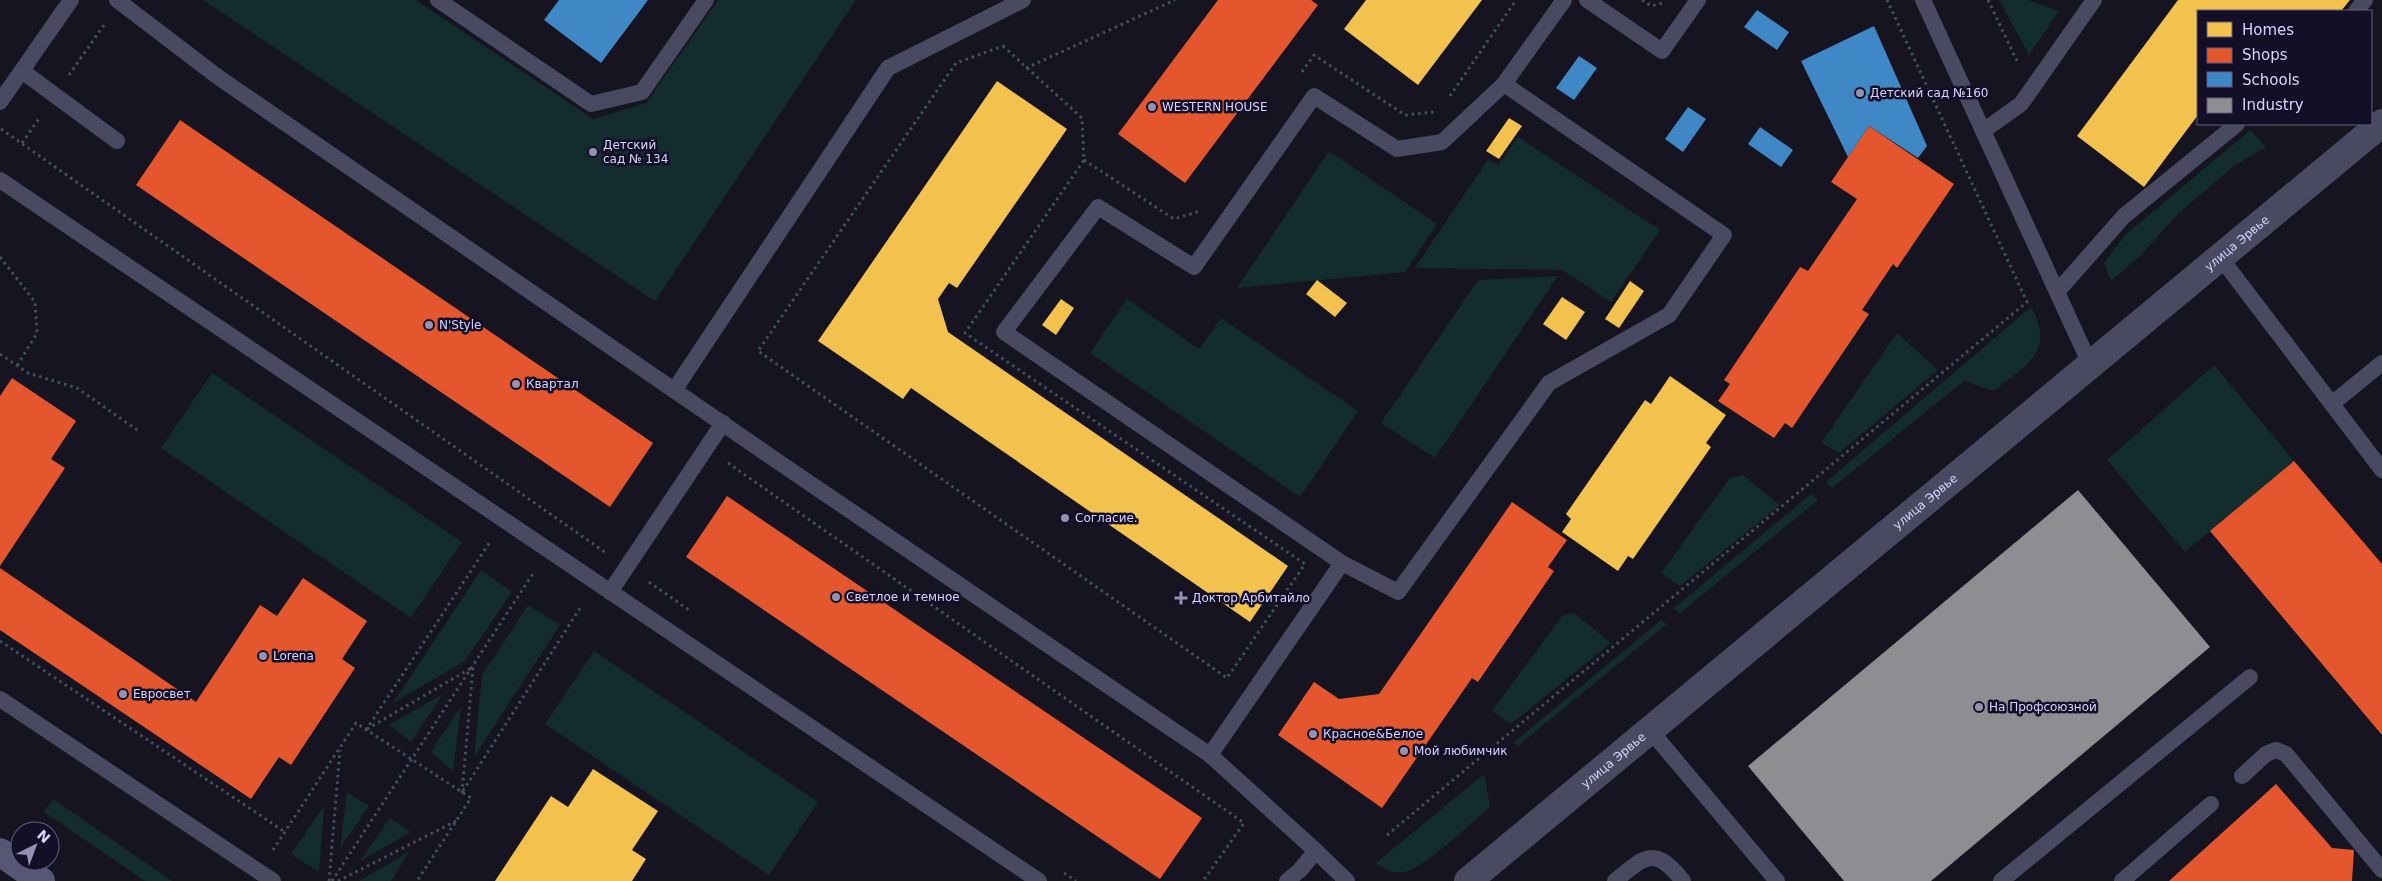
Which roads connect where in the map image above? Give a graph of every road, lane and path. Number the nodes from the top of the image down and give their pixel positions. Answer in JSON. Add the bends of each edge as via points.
{"nodes":[{"id":1,"x":71,"y":0,"type":"edge"},
{"id":2,"x":117,"y":0,"type":"edge"},
{"id":3,"x":438,"y":0,"type":"edge"},
{"id":4,"x":706,"y":0,"type":"edge"},
{"id":5,"x":1024,"y":0,"type":"edge"},
{"id":6,"x":1175,"y":0,"type":"edge"},
{"id":7,"x":1564,"y":0,"type":"edge"},
{"id":8,"x":1587,"y":0,"type":"edge"},
{"id":9,"x":1642,"y":0,"type":"edge"},
{"id":10,"x":1698,"y":0,"type":"edge"},
{"id":11,"x":1887,"y":0,"type":"edge"},
{"id":12,"x":1923,"y":0,"type":"edge"},
{"id":13,"x":2094,"y":0,"type":"edge"},
{"id":14,"x":2365,"y":0,"type":"edge"},
{"id":15,"x":1668,"y":2,"type":"dead end"},
{"id":16,"x":2357,"y":10,"type":"edge"},
{"id":17,"x":112,"y":31,"type":"dead end"},
{"id":18,"x":1026,"y":68,"type":"dead end"},
{"id":19,"x":22,"y":71,"type":"junction"},
{"id":20,"x":1504,"y":84,"type":"junction"},
{"id":21,"x":55,"y":96,"type":"junction"},
{"id":22,"x":0,"y":102,"type":"edge"},
{"id":23,"x":2382,"y":123,"type":"edge"},
{"id":24,"x":2236,"y":125,"type":"edge"},
{"id":25,"x":0,"y":128,"type":"edge"},
{"id":26,"x":1983,"y":131,"type":"junction"},
{"id":27,"x":117,"y":141,"type":"dead end"},
{"id":28,"x":22,"y":143,"type":"junction"},
{"id":29,"x":0,"y":180,"type":"edge"},
{"id":30,"x":0,"y":257,"type":"edge"},
{"id":31,"x":2220,"y":257,"type":"junction"},
{"id":32,"x":2057,"y":292,"type":"junction"},
{"id":33,"x":0,"y":354,"type":"edge"},
{"id":34,"x":2382,"y":363,"type":"edge"},
{"id":35,"x":2090,"y":364,"type":"junction"},
{"id":36,"x":17,"y":366,"type":"junction"},
{"id":37,"x":675,"y":390,"type":"junction"},
{"id":38,"x":2333,"y":403,"type":"junction"},
{"id":39,"x":723,"y":423,"type":"junction"},
{"id":40,"x":140,"y":432,"type":"dead end"},
{"id":41,"x":707,"y":447,"type":"junction"},
{"id":42,"x":2382,"y":470,"type":"edge"},
{"id":43,"x":504,"y":521,"type":"junction"},
{"id":44,"x":548,"y":551,"type":"junction"},
{"id":45,"x":1342,"y":563,"type":"junction"},
{"id":46,"x":627,"y":567,"type":"junction"},
{"id":47,"x":596,"y":583,"type":"junction"},
{"id":48,"x":610,"y":592,"type":"junction"},
{"id":49,"x":697,"y":616,"type":"dead end"},
{"id":50,"x":0,"y":640,"type":"edge"},
{"id":51,"x":473,"y":667,"type":"junction"},
{"id":52,"x":2250,"y":677,"type":"dead end"},
{"id":53,"x":0,"y":699,"type":"edge"},
{"id":54,"x":366,"y":730,"type":"junction"},
{"id":55,"x":1650,"y":730,"type":"junction"},
{"id":56,"x":340,"y":749,"type":"junction"},
{"id":57,"x":1210,"y":755,"type":"junction"},
{"id":58,"x":413,"y":760,"type":"junction"},
{"id":59,"x":2242,"y":776,"type":"dead end"},
{"id":60,"x":462,"y":792,"type":"junction"},
{"id":61,"x":2211,"y":804,"type":"dead end"},
{"id":62,"x":456,"y":821,"type":"junction"},
{"id":63,"x":285,"y":832,"type":"junction"},
{"id":64,"x":1387,"y":835,"type":"dead end"},
{"id":65,"x":1316,"y":851,"type":"junction"},
{"id":66,"x":0,"y":852,"type":"edge"},
{"id":67,"x":1060,"y":870,"type":"dead end"},
{"id":68,"x":2382,"y":870,"type":"edge"},
{"id":69,"x":259,"y":871,"type":"junction"},
{"id":70,"x":41,"y":881,"type":"edge"},
{"id":71,"x":274,"y":881,"type":"edge"},
{"id":72,"x":331,"y":881,"type":"edge"},
{"id":73,"x":338,"y":881,"type":"edge"},
{"id":74,"x":417,"y":881,"type":"edge"},
{"id":75,"x":1039,"y":881,"type":"edge"},
{"id":76,"x":1076,"y":881,"type":"edge"},
{"id":77,"x":1203,"y":881,"type":"edge"},
{"id":78,"x":1287,"y":881,"type":"edge"},
{"id":79,"x":1347,"y":881,"type":"edge"},
{"id":80,"x":1468,"y":881,"type":"edge"},
{"id":81,"x":1616,"y":881,"type":"edge"},
{"id":82,"x":1683,"y":881,"type":"edge"},
{"id":83,"x":1777,"y":881,"type":"edge"},
{"id":84,"x":2001,"y":881,"type":"edge"},
{"id":85,"x":2122,"y":881,"type":"edge"}],
"edges":[{"from":1,"to":19,"type":"lane"},
{"from":2,"to":37,"type":"lane","via":[[218,77]]},
{"from":3,"to":4,"type":"lane","via":[[591,104],[642,92]]},
{"from":5,"to":37,"type":"lane","via":[[888,68]]},
{"from":6,"to":18,"type":"path"},
{"from":7,"to":20,"type":"lane"},
{"from":8,"to":10,"type":"lane","via":[[1662,51]]},
{"from":9,"to":15,"type":"path","via":[[1651,6]]},
{"from":11,"to":64,"type":"path","via":[[2026,302]]},
{"from":12,"to":26,"type":"lane"},
{"from":13,"to":26,"type":"lane","via":[[2021,104]]},
{"from":14,"to":16,"type":"lane"},
{"from":17,"to":21,"type":"path","via":[[104,25]]},
{"from":19,"to":21,"type":"lane"},
{"from":19,"to":22,"type":"lane"},
{"from":20,"to":45,"type":"lane","via":[[1724,235],[1669,315],[1548,384],[1398,592]]},
{"from":20,"to":45,"type":"lane","via":[[1442,142],[1398,149],[1314,96],[1194,267],[1098,207],[1004,332]]},
{"from":21,"to":27,"type":"lane"},
{"from":21,"to":28,"type":"path"},
{"from":23,"to":31,"type":"street","name":"улица Эрвье"},
{"from":24,"to":32,"type":"lane","via":[[2124,216]]},
{"from":25,"to":28,"type":"path"},
{"from":26,"to":32,"type":"lane"},
{"from":28,"to":46,"type":"path"},
{"from":29,"to":43,"type":"lane"},
{"from":30,"to":36,"type":"path","via":[[35,302],[37,333]]},
{"from":31,"to":35,"type":"street","name":"улица Эрвье"},
{"from":31,"to":38,"type":"lane"},
{"from":32,"to":35,"type":"lane"},
{"from":33,"to":36,"type":"path"},
{"from":34,"to":38,"type":"lane"},
{"from":35,"to":55,"type":"street","name":"улица Эрвье"},
{"from":36,"to":40,"type":"path","via":[[28,373],[77,388]]},
{"from":37,"to":39,"type":"lane"},
{"from":38,"to":42,"type":"lane"},
{"from":39,"to":41,"type":"lane"},
{"from":39,"to":57,"type":"lane"},
{"from":41,"to":46,"type":"lane"},
{"from":41,"to":77,"type":"path","via":[[1244,823]]},
{"from":43,"to":44,"type":"lane"},
{"from":43,"to":54,"type":"path"},
{"from":44,"to":47,"type":"lane"},
{"from":44,"to":51,"type":"path"},
{"from":45,"to":57,"type":"lane"},
{"from":46,"to":48,"type":"lane"},
{"from":46,"to":49,"type":"path"},
{"from":47,"to":48,"type":"lane"},
{"from":47,"to":60,"type":"path"},
{"from":48,"to":75,"type":"lane"},
{"from":50,"to":63,"type":"path"},
{"from":51,"to":54,"type":"path"},
{"from":51,"to":58,"type":"path"},
{"from":51,"to":60,"type":"path"},
{"from":52,"to":84,"type":"lane"},
{"from":53,"to":69,"type":"lane"},
{"from":54,"to":56,"type":"path","via":[[356,723]]},
{"from":54,"to":58,"type":"path"},
{"from":55,"to":80,"type":"street","name":"улица Эрвье"},
{"from":55,"to":83,"type":"lane"},
{"from":56,"to":63,"type":"path"},
{"from":56,"to":72,"type":"path"},
{"from":57,"to":65,"type":"lane"},
{"from":58,"to":60,"type":"path"},
{"from":58,"to":72,"type":"path"},
{"from":59,"to":68,"type":"lane","via":[[2266,754],[2276,750],[2286,754]]},
{"from":60,"to":62,"type":"path","via":[[471,798]]},
{"from":61,"to":85,"type":"lane"},
{"from":62,"to":73,"type":"path"},
{"from":62,"to":74,"type":"path"},
{"from":63,"to":69,"type":"path"},
{"from":65,"to":78,"type":"lane"},
{"from":65,"to":79,"type":"lane"},
{"from":66,"to":70,"type":"main road"},
{"from":67,"to":76,"type":"path"},
{"from":69,"to":71,"type":"lane"},
{"from":81,"to":82,"type":"lane","via":[[1646,858],[1660,858],[1672,866]]}]}
